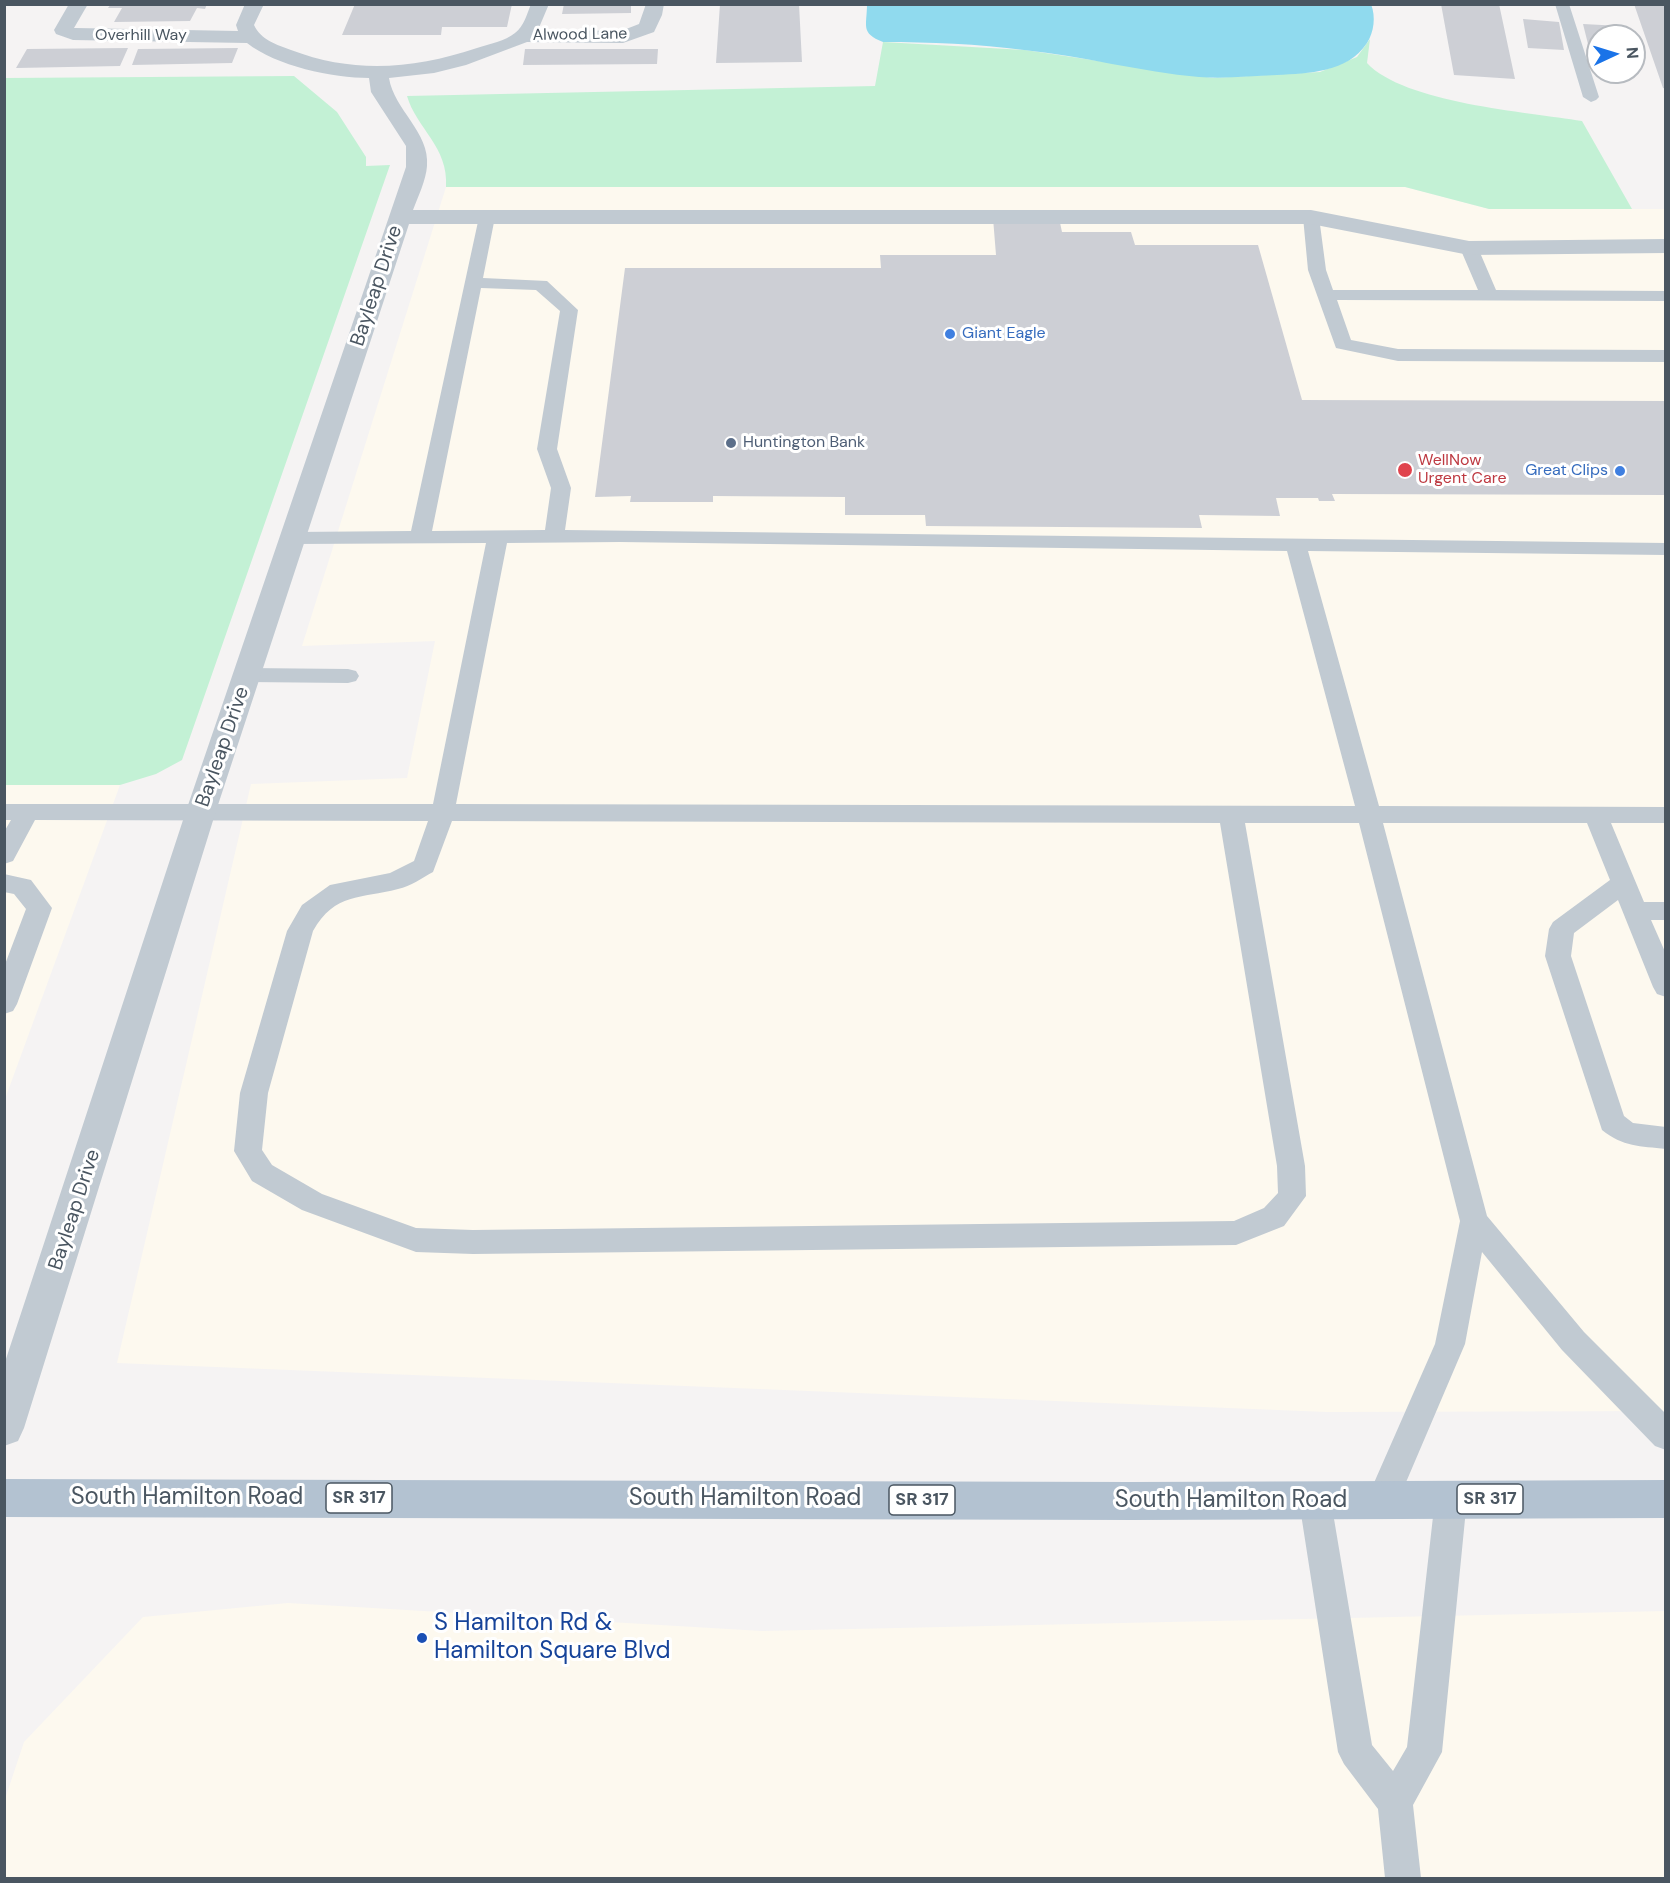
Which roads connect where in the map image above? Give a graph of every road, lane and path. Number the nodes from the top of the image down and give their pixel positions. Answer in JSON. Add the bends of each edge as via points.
{"nodes":[{"id":1,"x":79,"y":4,"type":"edge"},
{"id":2,"x":255,"y":4,"type":"edge"},
{"id":3,"x":540,"y":4,"type":"edge"},
{"id":4,"x":655,"y":4,"type":"edge"},
{"id":5,"x":1562,"y":4,"type":"edge"},
{"id":6,"x":249,"y":36,"type":"junction"},
{"id":7,"x":523,"y":36,"type":"junction"},
{"id":8,"x":378,"y":74,"type":"junction"},
{"id":9,"x":1591,"y":97,"type":"dead end"},
{"id":10,"x":400,"y":217,"type":"junction"},
{"id":11,"x":487,"y":217,"type":"junction"},
{"id":12,"x":1311,"y":217,"type":"junction"},
{"id":13,"x":1665,"y":246,"type":"edge"},
{"id":14,"x":1469,"y":248,"type":"junction"},
{"id":15,"x":475,"y":283,"type":"junction"},
{"id":16,"x":1325,"y":295,"type":"junction"},
{"id":17,"x":1489,"y":295,"type":"junction"},
{"id":18,"x":1665,"y":296,"type":"edge"},
{"id":19,"x":1665,"y":356,"type":"edge"},
{"id":20,"x":554,"y":536,"type":"junction"},
{"id":21,"x":420,"y":537,"type":"junction"},
{"id":22,"x":498,"y":537,"type":"junction"},
{"id":23,"x":294,"y":538,"type":"junction"},
{"id":24,"x":1296,"y":546,"type":"junction"},
{"id":25,"x":1665,"y":549,"type":"edge"},
{"id":26,"x":248,"y":675,"type":"junction"},
{"id":27,"x":348,"y":676,"type":"dead end"},
{"id":28,"x":16,"y":811,"type":"edge"},
{"id":29,"x":201,"y":811,"type":"junction"},
{"id":30,"x":443,"y":812,"type":"junction"},
{"id":31,"x":1231,"y":814,"type":"junction"},
{"id":32,"x":1369,"y":814,"type":"junction"},
{"id":33,"x":1596,"y":815,"type":"junction"},
{"id":34,"x":1665,"y":815,"type":"edge"},
{"id":35,"x":4,"y":855,"type":"edge"},
{"id":36,"x":1624,"y":882,"type":"junction"},
{"id":37,"x":4,"y":883,"type":"edge"},
{"id":38,"x":1635,"y":911,"type":"junction"},
{"id":39,"x":1665,"y":911,"type":"edge"},
{"id":40,"x":1665,"y":987,"type":"edge"},
{"id":41,"x":4,"y":1004,"type":"edge"},
{"id":42,"x":1665,"y":1138,"type":"edge"},
{"id":43,"x":1474,"y":1221,"type":"junction"},
{"id":44,"x":4,"y":1428,"type":"edge"},
{"id":45,"x":1665,"y":1436,"type":"edge"},
{"id":46,"x":4,"y":1498,"type":"edge"},
{"id":47,"x":1451,"y":1499,"type":"junction"},
{"id":48,"x":1665,"y":1499,"type":"edge"},
{"id":49,"x":1315,"y":1501,"type":"junction"},
{"id":50,"x":1382,"y":1501,"type":"junction"},
{"id":51,"x":1395,"y":1802,"type":"junction"},
{"id":52,"x":1403,"y":1878,"type":"edge"}],
"edges":[{"from":1,"to":6,"type":"street","name":"Overhill Way","via":[[63,30],[73,34]]},
{"from":2,"to":6,"type":"street","via":[[245,25]]},
{"from":3,"to":7,"type":"street"},
{"from":4,"to":7,"type":"street","name":"Alwood Lane","via":[[647,28],[623,37]]},
{"from":5,"to":9,"type":"lane"},
{"from":6,"to":8,"type":"street","via":[[295,59]]},
{"from":7,"to":8,"type":"street","via":[[451,63],[420,71]]},
{"from":8,"to":10,"type":"street","name":"Bayleap Drive","via":[[381,92],[416,146],[417,167]]},
{"from":10,"to":11,"type":"street"},
{"from":10,"to":23,"type":"street","name":"Bayleap Drive"},
{"from":11,"to":12,"type":"street"},
{"from":11,"to":15,"type":"lane"},
{"from":12,"to":14,"type":"street"},
{"from":12,"to":16,"type":"lane","via":[[1317,270]]},
{"from":13,"to":14,"type":"street"},
{"from":14,"to":17,"type":"lane"},
{"from":15,"to":20,"type":"lane","via":[[541,285],[569,310],[547,449],[561,488]]},
{"from":15,"to":21,"type":"lane"},
{"from":16,"to":17,"type":"lane"},
{"from":16,"to":19,"type":"lane","via":[[1343,344],[1398,355]]},
{"from":17,"to":18,"type":"lane"},
{"from":20,"to":22,"type":"lane"},
{"from":20,"to":24,"type":"lane"},
{"from":21,"to":22,"type":"lane"},
{"from":21,"to":23,"type":"lane"},
{"from":22,"to":30,"type":"lane"},
{"from":23,"to":26,"type":"street","name":"Bayleap Drive"},
{"from":24,"to":25,"type":"lane"},
{"from":24,"to":32,"type":"lane"},
{"from":26,"to":27,"type":"lane"},
{"from":26,"to":29,"type":"street","name":"Bayleap Drive"},
{"from":28,"to":29,"type":"lane"},
{"from":28,"to":35,"type":"lane"},
{"from":29,"to":30,"type":"lane"},
{"from":29,"to":44,"type":"street","name":"Bayleap Drive"},
{"from":30,"to":31,"type":"lane"},
{"from":30,"to":31,"type":"lane","via":[[424,866],[396,881],[339,891],[311,912],[300,931],[254,1093],[248,1151],[262,1173],[312,1202],[416,1240],[473,1242],[1236,1233],[1274,1217],[1292,1196],[1291,1166]]},
{"from":31,"to":32,"type":"lane"},
{"from":32,"to":33,"type":"lane"},
{"from":32,"to":43,"type":"lane"},
{"from":33,"to":34,"type":"lane"},
{"from":33,"to":36,"type":"lane"},
{"from":36,"to":38,"type":"lane"},
{"from":36,"to":42,"type":"lane","via":[[1562,928],[1558,956],[1612,1122],[1626,1133]]},
{"from":37,"to":41,"type":"lane","via":[[22,886],[39,909]]},
{"from":38,"to":39,"type":"lane"},
{"from":38,"to":40,"type":"lane"},
{"from":43,"to":45,"type":"lane","via":[[1573,1341]]},
{"from":43,"to":50,"type":"lane","via":[[1450,1344]]},
{"from":46,"to":49,"type":"main road","name":"South Hamilton Road","number":"SR 317"},
{"from":47,"to":48,"type":"main road","name":"South Hamilton Road","number":"SR 317"},
{"from":47,"to":50,"type":"main road","name":"South Hamilton Road","number":"SR 317"},
{"from":47,"to":51,"type":"lane","via":[[1424,1752]]},
{"from":49,"to":50,"type":"main road","name":"South Hamilton Road","number":"SR 317"},
{"from":49,"to":51,"type":"lane","via":[[1356,1752]]},
{"from":51,"to":52,"type":"lane"}]}
